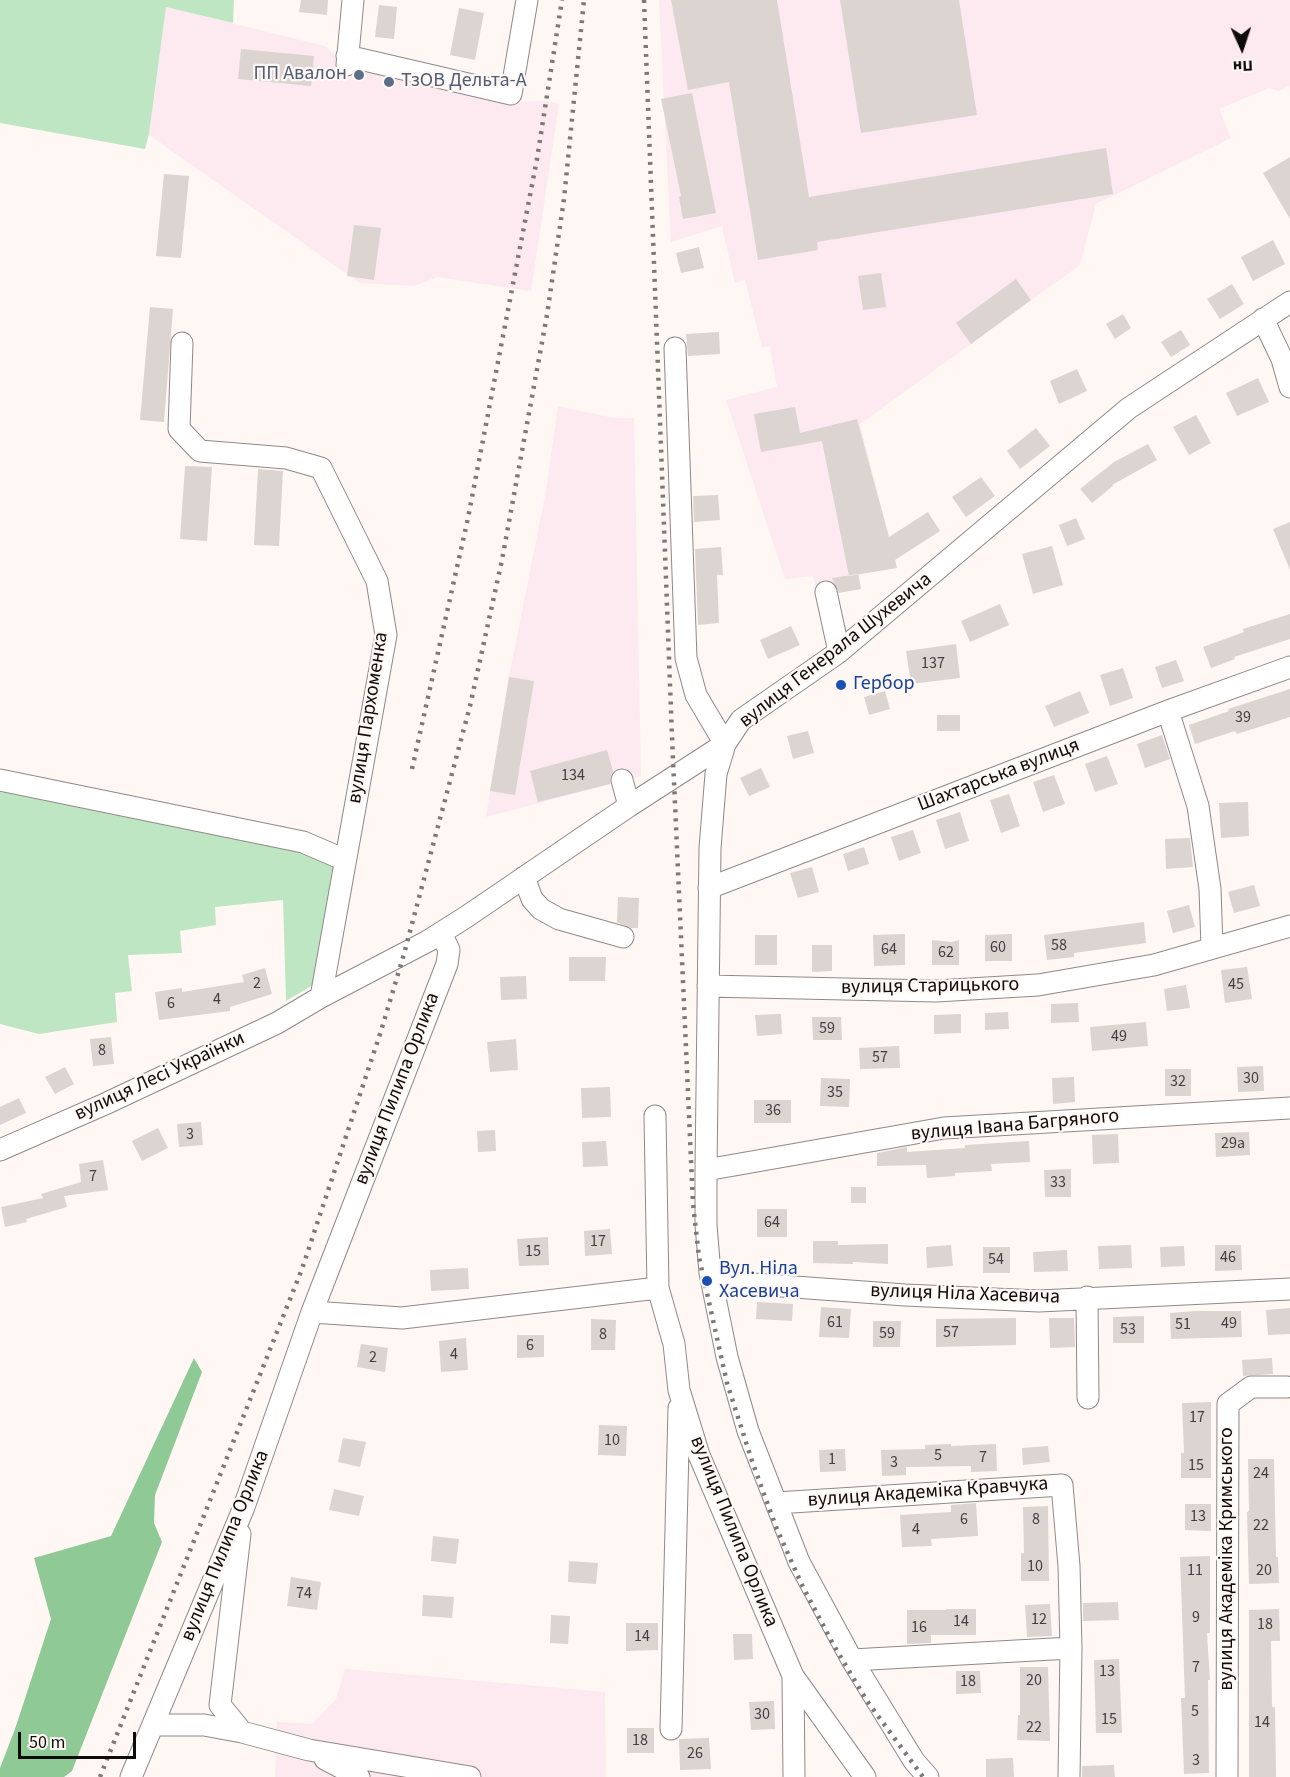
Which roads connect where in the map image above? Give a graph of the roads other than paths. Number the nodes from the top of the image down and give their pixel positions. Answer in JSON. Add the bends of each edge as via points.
{"nodes":[{"id":1,"x":353,"y":0,"type":"edge"},
{"id":2,"x":527,"y":0,"type":"edge"},
{"id":3,"x":1290,"y":302,"type":"edge"},
{"id":4,"x":1263,"y":319,"type":"junction"},
{"id":5,"x":182,"y":343,"type":"dead end"},
{"id":6,"x":675,"y":348,"type":"dead end"},
{"id":7,"x":1290,"y":387,"type":"edge"},
{"id":8,"x":826,"y":592,"type":"dead end"},
{"id":9,"x":839,"y":652,"type":"junction"},
{"id":10,"x":1290,"y":667,"type":"edge"},
{"id":11,"x":1168,"y":711,"type":"junction"},
{"id":12,"x":725,"y":744,"type":"junction"},
{"id":13,"x":0,"y":780,"type":"edge"},
{"id":14,"x":622,"y":780,"type":"dead end"},
{"id":15,"x":629,"y":806,"type":"junction"},
{"id":16,"x":345,"y":860,"type":"junction"},
{"id":17,"x":524,"y":877,"type":"junction"},
{"id":18,"x":709,"y":888,"type":"junction"},
{"id":19,"x":1290,"y":926,"type":"edge"},
{"id":20,"x":435,"y":937,"type":"junction"},
{"id":21,"x":624,"y":937,"type":"dead end"},
{"id":22,"x":1212,"y":948,"type":"junction"},
{"id":23,"x":708,"y":986,"type":"junction"},
{"id":24,"x":319,"y":998,"type":"junction"},
{"id":25,"x":1290,"y":1108,"type":"edge"},
{"id":26,"x":655,"y":1116,"type":"dead end"},
{"id":27,"x":0,"y":1150,"type":"edge"},
{"id":28,"x":706,"y":1170,"type":"junction"},
{"id":29,"x":712,"y":1281,"type":"junction"},
{"id":30,"x":658,"y":1288,"type":"junction"},
{"id":31,"x":1290,"y":1289,"type":"edge"},
{"id":32,"x":1087,"y":1297,"type":"junction"},
{"id":33,"x":312,"y":1312,"type":"junction"},
{"id":34,"x":1287,"y":1387,"type":"dead end"},
{"id":35,"x":679,"y":1390,"type":"junction"},
{"id":36,"x":1088,"y":1398,"type":"dead end"},
{"id":37,"x":776,"y":1503,"type":"junction"},
{"id":38,"x":244,"y":1507,"type":"junction"},
{"id":39,"x":1071,"y":1648,"type":"junction"},
{"id":40,"x":852,"y":1660,"type":"junction"},
{"id":41,"x":793,"y":1676,"type":"junction"},
{"id":42,"x":153,"y":1725,"type":"junction"},
{"id":43,"x":671,"y":1729,"type":"dead end"},
{"id":44,"x":242,"y":1732,"type":"junction"},
{"id":45,"x":309,"y":1750,"type":"junction"},
{"id":46,"x":131,"y":1777,"type":"edge"},
{"id":47,"x":359,"y":1777,"type":"edge"},
{"id":48,"x":470,"y":1777,"type":"edge"},
{"id":49,"x":794,"y":1777,"type":"edge"},
{"id":50,"x":865,"y":1777,"type":"edge"},
{"id":51,"x":928,"y":1777,"type":"edge"},
{"id":52,"x":1069,"y":1777,"type":"edge"},
{"id":53,"x":1227,"y":1777,"type":"edge"}],
"edges":[{"from":1,"to":2,"type":"street","via":[[347,61],[511,94]]},
{"from":3,"to":4,"type":"street","name":"вулиця Генерала Шухевича"},
{"from":4,"to":7,"type":"street"},
{"from":4,"to":9,"type":"street","name":"вулиця Генерала Шухевича","via":[[1130,408]]},
{"from":5,"to":16,"type":"street","name":"вулиця Пархоменка","via":[[179,429],[200,452],[286,458],[321,468],[377,582],[386,635]]},
{"from":6,"to":12,"type":"street","via":[[686,658],[696,695]]},
{"from":8,"to":9,"type":"street"},
{"from":9,"to":12,"type":"street","name":"вулиця Генерала Шухевича","via":[[741,720]]},
{"from":10,"to":11,"type":"street","name":"Шахтарська вулиця"},
{"from":11,"to":18,"type":"street","name":"Шахтарська вулиця"},
{"from":11,"to":22,"type":"street","via":[[1198,806],[1210,889]]},
{"from":12,"to":15,"type":"street","name":"вулиця Генерала Шухевича"},
{"from":12,"to":18,"type":"street","via":[[716,774]]},
{"from":13,"to":16,"type":"street","via":[[303,842]]},
{"from":14,"to":15,"type":"street"},
{"from":15,"to":17,"type":"street","name":"вулиця Генерала Шухевича"},
{"from":16,"to":24,"type":"street","name":"вулиця Пархоменка"},
{"from":17,"to":20,"type":"street","name":"вулиця Генерала Шухевича"},
{"from":17,"to":21,"type":"street","via":[[532,899],[541,909],[559,919]]},
{"from":18,"to":23,"type":"street"},
{"from":19,"to":22,"type":"street","name":"вулиця Старицького"},
{"from":20,"to":24,"type":"street","name":"вулиця Лесі Українки"},
{"from":20,"to":33,"type":"street","name":"вулиця Пилипа Орлика","via":[[449,950],[447,964]]},
{"from":22,"to":23,"type":"street","name":"вулиця Старицького","via":[[1154,965],[1038,985],[936,991]]},
{"from":23,"to":28,"type":"street"},
{"from":24,"to":27,"type":"street","name":"вулиця Лесі Українки","via":[[277,1023]]},
{"from":25,"to":28,"type":"street","name":"вулиця Івана Багряного","via":[[944,1128]]},
{"from":26,"to":30,"type":"street","name":"вулиця Пилипа Орлика"},
{"from":28,"to":29,"type":"street"},
{"from":29,"to":32,"type":"street","name":"вулиця Ніла Хасевича","via":[[1039,1301]]},
{"from":29,"to":37,"type":"street","via":[[727,1357],[748,1431]]},
{"from":30,"to":33,"type":"street","via":[[402,1318]]},
{"from":30,"to":35,"type":"street","name":"вулиця Пилипа Орлика","via":[[674,1344]]},
{"from":31,"to":32,"type":"street","name":"вулиця Ніла Хасевича"},
{"from":32,"to":36,"type":"street"},
{"from":33,"to":38,"type":"street","name":"вулиця Пилипа Орлика"},
{"from":34,"to":53,"type":"street","name":"вулиця Академіка Кримського","via":[[1251,1387],[1228,1404]]},
{"from":35,"to":41,"type":"street","name":"вулиця Пилипа Орлика","via":[[699,1455]]},
{"from":35,"to":43,"type":"street"},
{"from":37,"to":39,"type":"street","name":"вулиця Академіка Кравчука","via":[[1061,1485],[1069,1566]]},
{"from":37,"to":40,"type":"street","via":[[799,1562]]},
{"from":38,"to":42,"type":"street","name":"вулиця Пилипа Орлика"},
{"from":38,"to":44,"type":"street","via":[[220,1705]]},
{"from":39,"to":40,"type":"street"},
{"from":39,"to":52,"type":"street","name":"вулиця Академіка Кравчука"},
{"from":40,"to":51,"type":"street","via":[[914,1761]]},
{"from":41,"to":49,"type":"street","name":"вулиця Пилипа Орлика"},
{"from":41,"to":50,"type":"street"},
{"from":42,"to":44,"type":"street","via":[[204,1725]]},
{"from":42,"to":46,"type":"street","name":"вулиця Пилипа Орлика"},
{"from":44,"to":45,"type":"street"},
{"from":45,"to":47,"type":"street"},
{"from":45,"to":48,"type":"street"}]}
